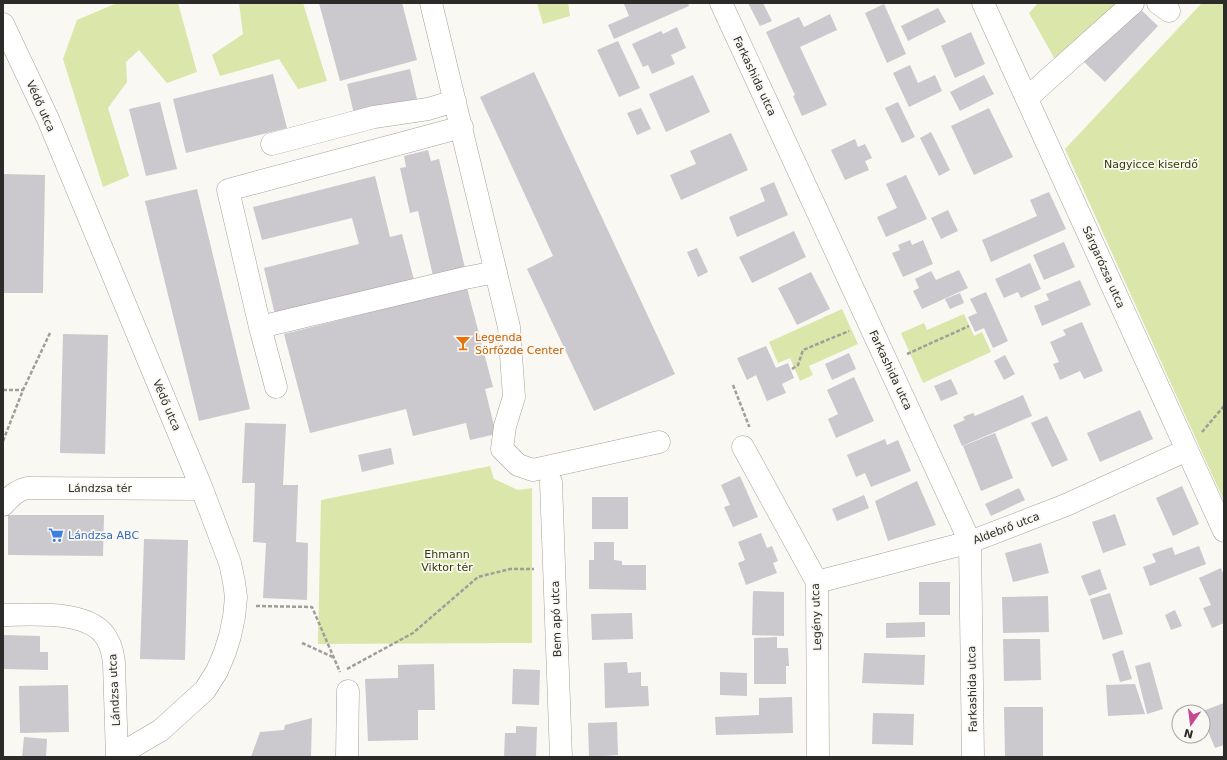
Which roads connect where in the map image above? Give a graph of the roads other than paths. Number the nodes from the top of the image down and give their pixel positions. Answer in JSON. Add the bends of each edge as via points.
{"nodes":[{"id":1,"x":431,"y":3,"type":"edge"},
{"id":2,"x":721,"y":3,"type":"edge"},
{"id":3,"x":983,"y":3,"type":"edge"},
{"id":4,"x":1133,"y":3,"type":"edge"},
{"id":5,"x":3,"y":24,"type":"edge"},
{"id":6,"x":1027,"y":98,"type":"junction"},
{"id":7,"x":455,"y":100,"type":"junction"},
{"id":8,"x":462,"y":127,"type":"junction"},
{"id":9,"x":272,"y":144,"type":"dead end"},
{"id":10,"x":496,"y":272,"type":"junction"},
{"id":11,"x":260,"y":327,"type":"junction"},
{"id":12,"x":276,"y":387,"type":"dead end"},
{"id":13,"x":659,"y":442,"type":"dead end"},
{"id":14,"x":743,"y":447,"type":"road end"},
{"id":15,"x":1187,"y":450,"type":"junction"},
{"id":16,"x":550,"y":482,"type":"dead end"},
{"id":17,"x":202,"y":489,"type":"junction"},
{"id":18,"x":3,"y":505,"type":"edge"},
{"id":19,"x":1224,"y":531,"type":"edge"},
{"id":20,"x":970,"y":542,"type":"junction"},
{"id":21,"x":817,"y":582,"type":"junction"},
{"id":22,"x":3,"y":615,"type":"edge"},
{"id":23,"x":348,"y":691,"type":"dead end"},
{"id":24,"x":117,"y":756,"type":"edge"},
{"id":25,"x":347,"y":757,"type":"edge"},
{"id":26,"x":560,"y":757,"type":"edge"},
{"id":27,"x":818,"y":757,"type":"edge"},
{"id":28,"x":973,"y":757,"type":"edge"}],
"edges":[{"from":1,"to":7,"type":"street"},
{"from":2,"to":20,"type":"street","name":"Farkashida utca"},
{"from":3,"to":6,"type":"street","name":"Sárgarózsa utca"},
{"from":4,"to":6,"type":"street"},
{"from":5,"to":17,"type":"street","name":"Védő utca","via":[[51,126]]},
{"from":6,"to":15,"type":"street","name":"Sárgarózsa utca"},
{"from":7,"to":8,"type":"street"},
{"from":7,"to":9,"type":"street","via":[[428,109],[374,117]]},
{"from":8,"to":10,"type":"street"},
{"from":8,"to":11,"type":"street","via":[[228,190]]},
{"from":10,"to":11,"type":"street"},
{"from":10,"to":13,"type":"street","via":[[509,327],[514,397],[505,426],[502,449],[518,465],[534,470]]},
{"from":11,"to":12,"type":"street"},
{"from":14,"to":21,"type":"street","name":"Legény utca"},
{"from":15,"to":19,"type":"street","name":"Sárgarózsa utca"},
{"from":15,"to":20,"type":"street","name":"Aldebrő utca","via":[[1066,505]]},
{"from":16,"to":26,"type":"street","name":"Bem apó utca"},
{"from":17,"to":18,"type":"street","name":"Lándzsa tér","via":[[28,488],[12,495]]},
{"from":17,"to":24,"type":"street","name":"Védő utca","via":[[230,563],[236,597],[236,641],[205,690],[161,730]]},
{"from":20,"to":21,"type":"street","name":"Aldebrő utca"},
{"from":20,"to":28,"type":"street","name":"Farkashida utca"},
{"from":21,"to":27,"type":"street","name":"Legény utca"},
{"from":22,"to":24,"type":"street","name":"Lándzsa utca","via":[[77,618],[89,623],[107,638],[114,663]]},
{"from":23,"to":25,"type":"street"}]}
